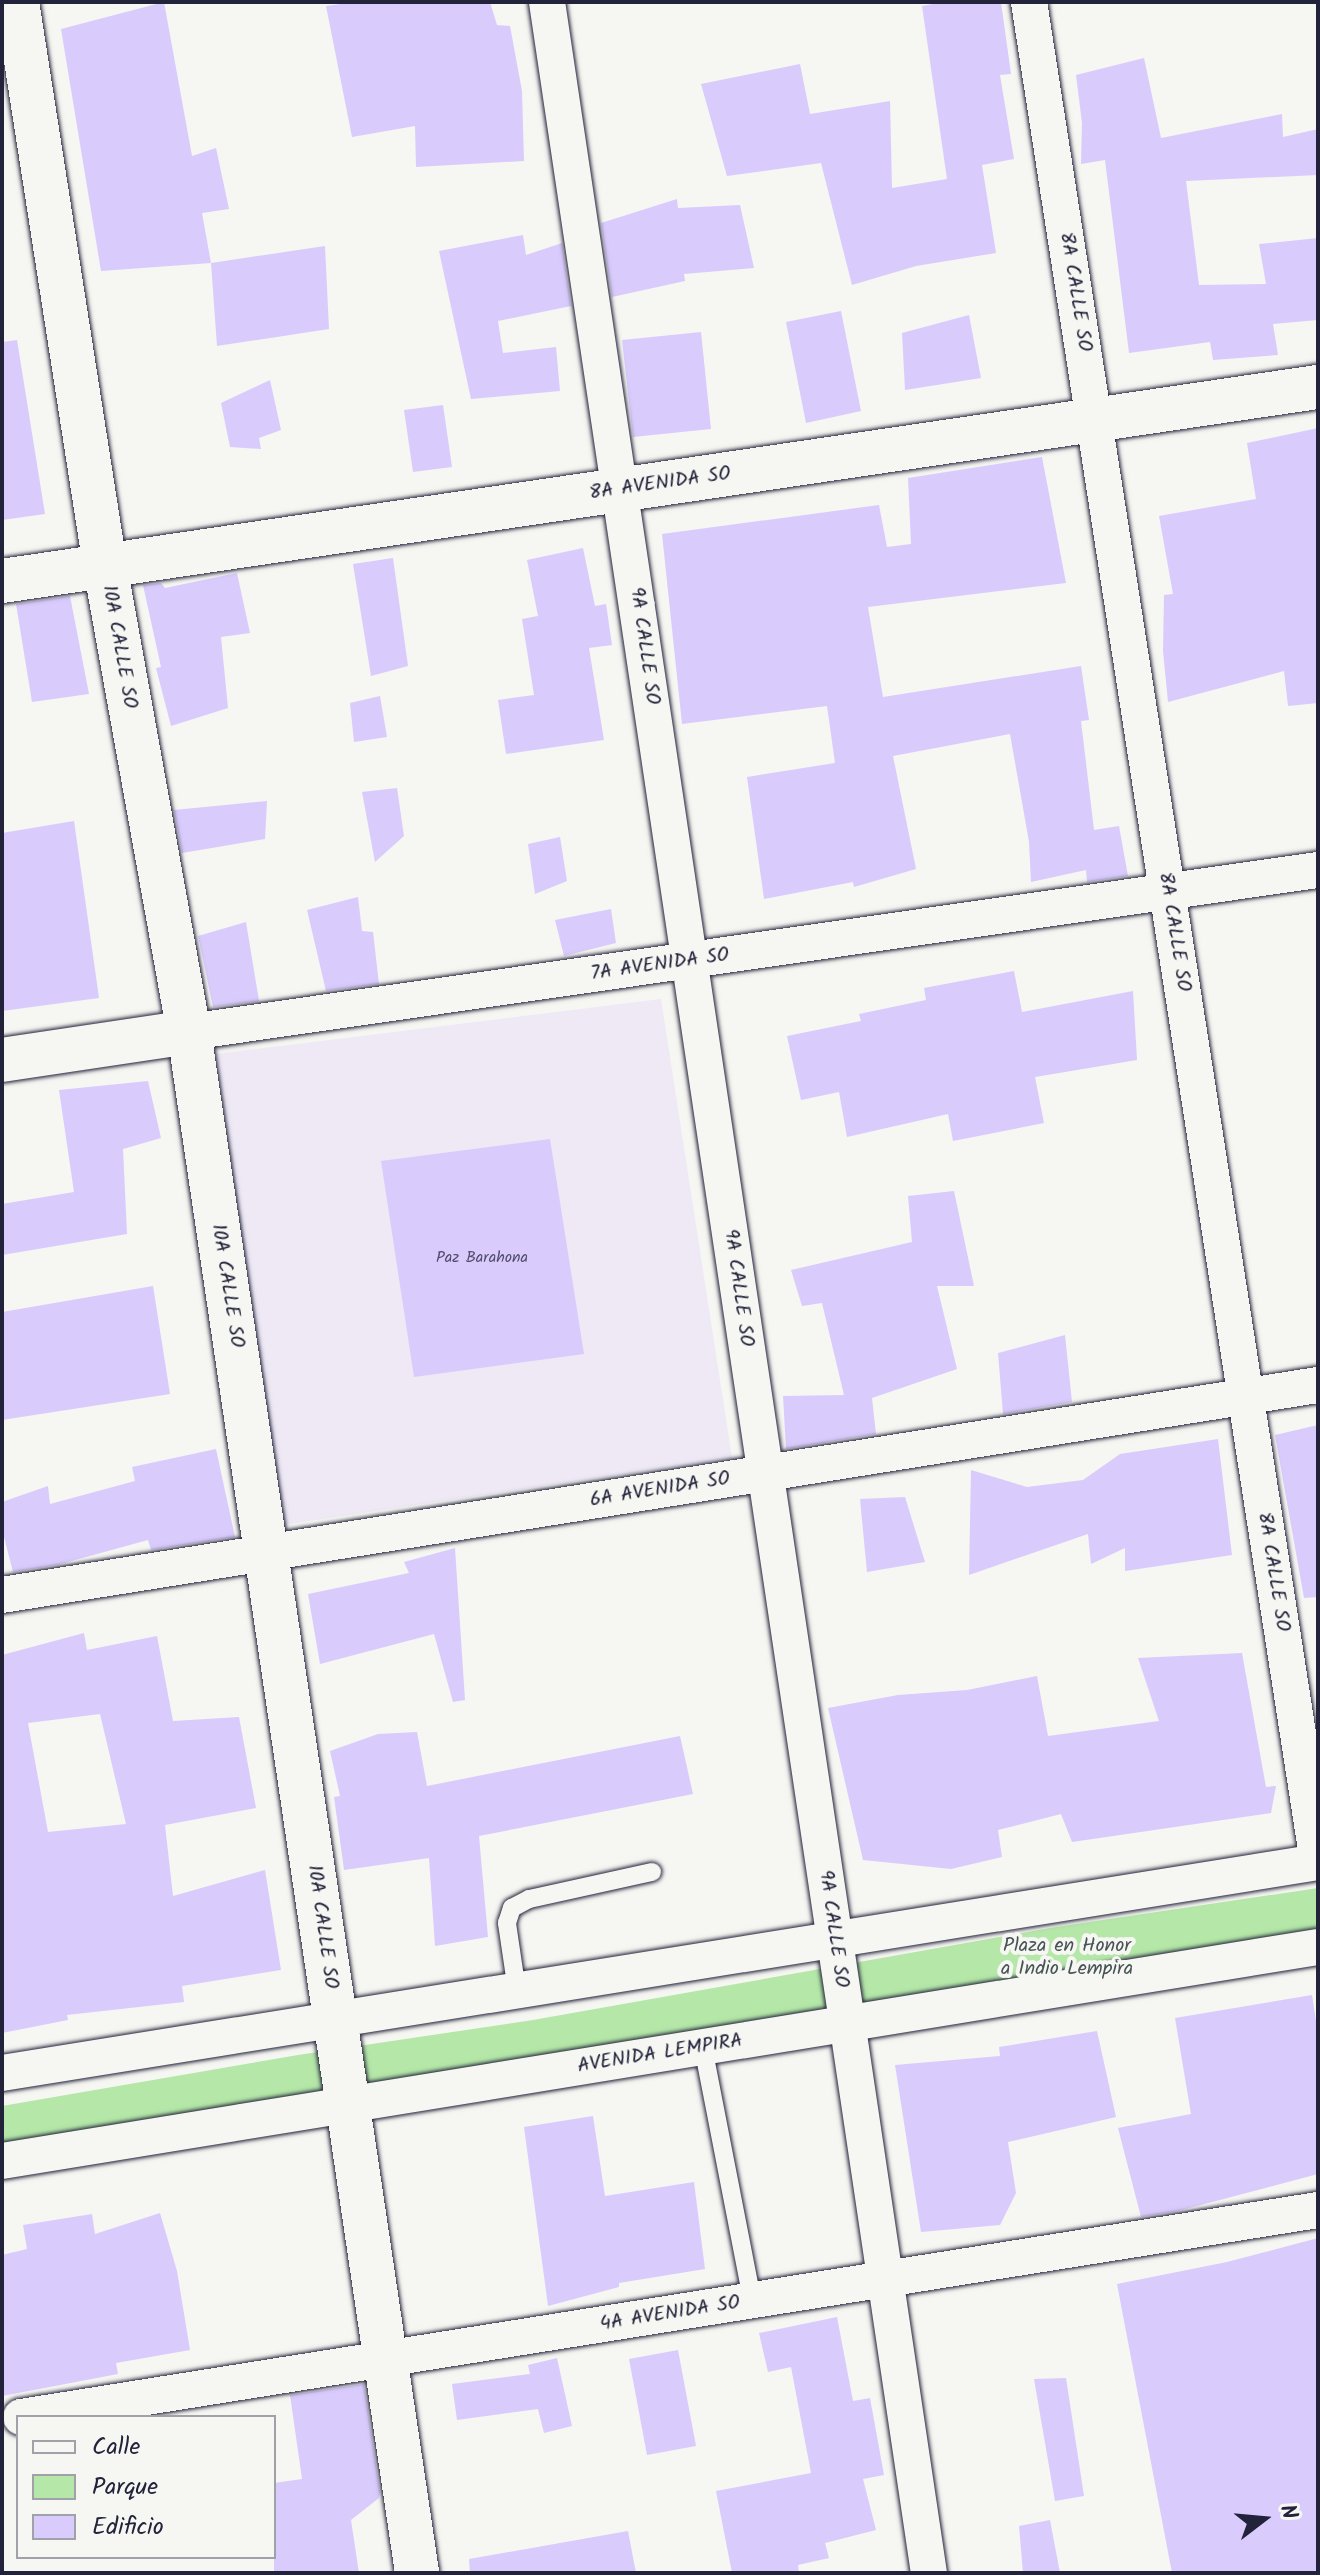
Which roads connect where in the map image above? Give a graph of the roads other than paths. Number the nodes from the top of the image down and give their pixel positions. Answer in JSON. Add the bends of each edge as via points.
{"nodes":[{"id":1,"x":17,"y":2,"type":"edge"},
{"id":2,"x":547,"y":2,"type":"edge"},
{"id":3,"x":1029,"y":2,"type":"edge"},
{"id":4,"x":1318,"y":387,"type":"edge"},
{"id":5,"x":1095,"y":420,"type":"junction"},
{"id":6,"x":621,"y":490,"type":"junction"},
{"id":7,"x":105,"y":566,"type":"junction"},
{"id":8,"x":2,"y":581,"type":"edge"},
{"id":9,"x":1318,"y":870,"type":"edge"},
{"id":10,"x":1167,"y":891,"type":"junction"},
{"id":11,"x":689,"y":960,"type":"junction"},
{"id":12,"x":189,"y":1032,"type":"junction"},
{"id":13,"x":2,"y":1060,"type":"edge"},
{"id":14,"x":1318,"y":1385,"type":"edge"},
{"id":15,"x":1245,"y":1396,"type":"junction"},
{"id":16,"x":765,"y":1473,"type":"junction"},
{"id":17,"x":267,"y":1553,"type":"junction"},
{"id":18,"x":2,"y":1595,"type":"edge"},
{"id":19,"x":1318,"y":1862,"type":"edge"},
{"id":20,"x":652,"y":1872,"type":"dead end"},
{"id":21,"x":834,"y":1940,"type":"junction"},
{"id":22,"x":1318,"y":1947,"type":"edge"},
{"id":23,"x":517,"y":1991,"type":"junction"},
{"id":24,"x":336,"y":2020,"type":"junction"},
{"id":25,"x":847,"y":2023,"type":"junction"},
{"id":26,"x":703,"y":2047,"type":"junction"},
{"id":27,"x":2,"y":2073,"type":"edge"},
{"id":28,"x":348,"y":2105,"type":"junction"},
{"id":29,"x":2,"y":2161,"type":"edge"},
{"id":30,"x":1318,"y":2210,"type":"edge"},
{"id":31,"x":885,"y":2279,"type":"junction"},
{"id":32,"x":752,"y":2300,"type":"junction"},
{"id":33,"x":386,"y":2359,"type":"junction"},
{"id":34,"x":33,"y":2415,"type":"edge"},
{"id":35,"x":417,"y":2573,"type":"edge"},
{"id":36,"x":929,"y":2573,"type":"edge"}],
"edges":[{"from":1,"to":7,"type":"street","name":"10A CALLE SO"},
{"from":2,"to":6,"type":"street","name":"9A CALLE SO"},
{"from":3,"to":5,"type":"street","name":"8A CALLE SO"},
{"from":4,"to":5,"type":"street","name":"8A AVENIDA SO"},
{"from":5,"to":6,"type":"street","name":"8A AVENIDA SO"},
{"from":5,"to":10,"type":"street","name":"8A CALLE SO"},
{"from":6,"to":7,"type":"street","name":"8A AVENIDA SO"},
{"from":6,"to":11,"type":"street","name":"9A CALLE SO"},
{"from":7,"to":8,"type":"street","name":"8A AVENIDA SO"},
{"from":7,"to":12,"type":"street","name":"10A CALLE SO"},
{"from":9,"to":10,"type":"street","name":"7A AVENIDA SO"},
{"from":10,"to":11,"type":"street","name":"7A AVENIDA SO"},
{"from":10,"to":15,"type":"street","name":"8A CALLE SO"},
{"from":11,"to":12,"type":"street","name":"7A AVENIDA SO"},
{"from":11,"to":16,"type":"street","name":"9A CALLE SO"},
{"from":12,"to":13,"type":"street","name":"7A AVENIDA SO"},
{"from":12,"to":17,"type":"street","name":"10A CALLE SO"},
{"from":14,"to":15,"type":"street","name":"6A AVENIDA SO"},
{"from":15,"to":16,"type":"street","name":"6A AVENIDA SO"},
{"from":15,"to":19,"type":"street","name":"8A CALLE SO"},
{"from":16,"to":17,"type":"street","name":"6A AVENIDA SO"},
{"from":16,"to":21,"type":"street","name":"9A CALLE SO"},
{"from":17,"to":18,"type":"street","name":"6A AVENIDA SO"},
{"from":17,"to":24,"type":"street","name":"10A CALLE SO"},
{"from":19,"to":21,"type":"street"},
{"from":20,"to":23,"type":"lane","via":[[529,1899],[512,1908],[507,1923]]},
{"from":21,"to":23,"type":"street"},
{"from":21,"to":25,"type":"street","name":"9A CALLE SO"},
{"from":22,"to":25,"type":"street","name":"AVENIDA LEMPIRA"},
{"from":23,"to":24,"type":"street"},
{"from":24,"to":27,"type":"street"},
{"from":24,"to":28,"type":"street","name":"10A CALLE SO"},
{"from":25,"to":26,"type":"street","name":"AVENIDA LEMPIRA"},
{"from":25,"to":31,"type":"street","name":"9A CALLE SO"},
{"from":26,"to":28,"type":"street","name":"AVENIDA LEMPIRA"},
{"from":26,"to":32,"type":"lane"},
{"from":28,"to":29,"type":"street","name":"AVENIDA LEMPIRA"},
{"from":28,"to":33,"type":"street","name":"10A CALLE SO"},
{"from":30,"to":31,"type":"street","name":"4A AVENIDA SO"},
{"from":31,"to":32,"type":"street","name":"4A AVENIDA SO"},
{"from":31,"to":36,"type":"street","name":"9A CALLE SO"},
{"from":32,"to":33,"type":"street","name":"4A AVENIDA SO"},
{"from":33,"to":34,"type":"street","name":"4A AVENIDA SO"},
{"from":33,"to":35,"type":"street","name":"10A CALLE SO"}]}
